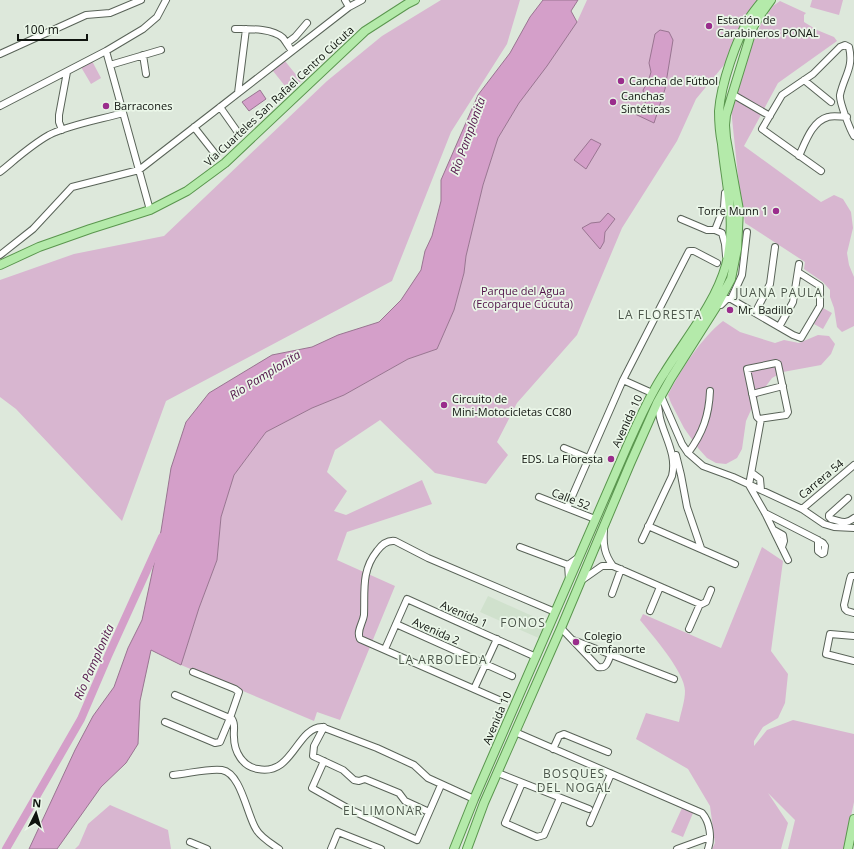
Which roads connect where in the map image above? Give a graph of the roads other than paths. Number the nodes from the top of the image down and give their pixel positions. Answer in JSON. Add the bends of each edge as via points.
{"nodes":[{"id":1,"x":141,"y":0,"type":"edge"},
{"id":2,"x":166,"y":0,"type":"edge"},
{"id":3,"x":345,"y":0,"type":"edge"},
{"id":4,"x":362,"y":0,"type":"edge"},
{"id":5,"x":415,"y":0,"type":"edge"},
{"id":6,"x":766,"y":1,"type":"edge"},
{"id":7,"x":349,"y":7,"type":"junction"},
{"id":8,"x":307,"y":23,"type":"dead end"},
{"id":9,"x":235,"y":29,"type":"dead end"},
{"id":10,"x":246,"y":29,"type":"junction"},
{"id":11,"x":287,"y":43,"type":"junction"},
{"id":12,"x":161,"y":50,"type":"dead end"},
{"id":13,"x":106,"y":51,"type":"junction"},
{"id":14,"x":292,"y":51,"type":"junction"},
{"id":15,"x":0,"y":54,"type":"edge"},
{"id":16,"x":143,"y":55,"type":"junction"},
{"id":17,"x":110,"y":65,"type":"junction"},
{"id":18,"x":67,"y":72,"type":"junction"},
{"id":19,"x":146,"y":74,"type":"dead end"},
{"id":20,"x":804,"y":80,"type":"junction"},
{"id":21,"x":238,"y":94,"type":"junction"},
{"id":22,"x":732,"y":94,"type":"junction"},
{"id":23,"x":831,"y":102,"type":"dead end"},
{"id":24,"x":0,"y":106,"type":"edge"},
{"id":25,"x":220,"y":107,"type":"junction"},
{"id":26,"x":123,"y":113,"type":"junction"},
{"id":27,"x":770,"y":116,"type":"junction"},
{"id":28,"x":847,"y":117,"type":"junction"},
{"id":29,"x":194,"y":127,"type":"junction"},
{"id":30,"x":62,"y":130,"type":"junction"},
{"id":31,"x":239,"y":134,"type":"dead end"},
{"id":32,"x":854,"y":136,"type":"edge"},
{"id":33,"x":216,"y":155,"type":"dead end"},
{"id":34,"x":798,"y":156,"type":"junction"},
{"id":35,"x":139,"y":170,"type":"junction"},
{"id":36,"x":726,"y":170,"type":"junction"},
{"id":37,"x":821,"y":171,"type":"dead end"},
{"id":38,"x":0,"y":172,"type":"edge"},
{"id":39,"x":150,"y":210,"type":"junction"},
{"id":40,"x":681,"y":219,"type":"dead end"},
{"id":41,"x":715,"y":230,"type":"junction"},
{"id":42,"x":747,"y":232,"type":"dead end"},
{"id":43,"x":775,"y":247,"type":"dead end"},
{"id":44,"x":0,"y":255,"type":"edge"},
{"id":45,"x":717,"y":263,"type":"dead end"},
{"id":46,"x":726,"y":264,"type":"junction"},
{"id":47,"x":799,"y":264,"type":"dead end"},
{"id":48,"x":0,"y":265,"type":"edge"},
{"id":49,"x":798,"y":272,"type":"junction"},
{"id":50,"x":731,"y":299,"type":"junction"},
{"id":51,"x":717,"y":305,"type":"junction"},
{"id":52,"x":755,"y":313,"type":"junction"},
{"id":53,"x":779,"y":327,"type":"junction"},
{"id":54,"x":623,"y":380,"type":"junction"},
{"id":55,"x":783,"y":386,"type":"junction"},
{"id":56,"x":710,"y":391,"type":"dead end"},
{"id":57,"x":652,"y":393,"type":"junction"},
{"id":58,"x":752,"y":394,"type":"junction"},
{"id":59,"x":659,"y":403,"type":"junction"},
{"id":60,"x":650,"y":418,"type":"junction"},
{"id":61,"x":660,"y":418,"type":"junction"},
{"id":62,"x":760,"y":419,"type":"junction"},
{"id":63,"x":564,"y":448,"type":"dead end"},
{"id":64,"x":688,"y":453,"type":"junction"},
{"id":65,"x":588,"y":458,"type":"junction"},
{"id":66,"x":854,"y":465,"type":"edge"},
{"id":67,"x":752,"y":473,"type":"junction"},
{"id":68,"x":749,"y":485,"type":"junction"},
{"id":69,"x":761,"y":490,"type":"junction"},
{"id":70,"x":539,"y":498,"type":"dead end"},
{"id":71,"x":848,"y":498,"type":"dead end"},
{"id":72,"x":567,"y":508,"type":"junction"},
{"id":73,"x":802,"y":509,"type":"junction"},
{"id":74,"x":765,"y":513,"type":"junction"},
{"id":75,"x":854,"y":518,"type":"edge"},
{"id":76,"x":595,"y":519,"type":"junction"},
{"id":77,"x":648,"y":526,"type":"junction"},
{"id":78,"x":850,"y":526,"type":"edge"},
{"id":79,"x":604,"y":527,"type":"junction"},
{"id":80,"x":642,"y":540,"type":"dead end"},
{"id":81,"x":818,"y":540,"type":"dead end"},
{"id":82,"x":520,"y":547,"type":"dead end"},
{"id":83,"x":701,"y":548,"type":"junction"},
{"id":84,"x":580,"y":554,"type":"junction"},
{"id":85,"x":592,"y":556,"type":"junction"},
{"id":86,"x":788,"y":560,"type":"dead end"},
{"id":87,"x":735,"y":564,"type":"dead end"},
{"id":88,"x":572,"y":565,"type":"junction"},
{"id":89,"x":613,"y":566,"type":"junction"},
{"id":90,"x":586,"y":569,"type":"junction"},
{"id":91,"x":621,"y":569,"type":"junction"},
{"id":92,"x":854,"y":576,"type":"edge"},
{"id":93,"x":582,"y":580,"type":"junction"},
{"id":94,"x":660,"y":587,"type":"junction"},
{"id":95,"x":711,"y":590,"type":"dead end"},
{"id":96,"x":612,"y":594,"type":"dead end"},
{"id":97,"x":700,"y":604,"type":"junction"},
{"id":98,"x":650,"y":611,"type":"dead end"},
{"id":99,"x":555,"y":612,"type":"junction"},
{"id":100,"x":854,"y":613,"type":"edge"},
{"id":101,"x":396,"y":624,"type":"junction"},
{"id":102,"x":562,"y":628,"type":"junction"},
{"id":103,"x":689,"y":629,"type":"dead end"},
{"id":104,"x":854,"y":636,"type":"edge"},
{"id":105,"x":497,"y":639,"type":"junction"},
{"id":106,"x":573,"y":640,"type":"junction"},
{"id":107,"x":385,"y":649,"type":"junction"},
{"id":108,"x":611,"y":654,"type":"junction"},
{"id":109,"x":536,"y":657,"type":"junction"},
{"id":110,"x":854,"y":661,"type":"edge"},
{"id":111,"x":485,"y":664,"type":"junction"},
{"id":112,"x":193,"y":672,"type":"dead end"},
{"id":113,"x":512,"y":676,"type":"dead end"},
{"id":114,"x":674,"y":679,"type":"dead end"},
{"id":115,"x":474,"y":689,"type":"junction"},
{"id":116,"x":175,"y":695,"type":"dead end"},
{"id":117,"x":499,"y":700,"type":"dead end"},
{"id":118,"x":230,"y":718,"type":"junction"},
{"id":119,"x":165,"y":722,"type":"dead end"},
{"id":120,"x":324,"y":727,"type":"junction"},
{"id":121,"x":515,"y":732,"type":"junction"},
{"id":122,"x":553,"y":749,"type":"junction"},
{"id":123,"x":608,"y":752,"type":"dead end"},
{"id":124,"x":324,"y":761,"type":"junction"},
{"id":125,"x":498,"y":773,"type":"junction"},
{"id":126,"x":173,"y":774,"type":"dead end"},
{"id":127,"x":611,"y":774,"type":"junction"},
{"id":128,"x":522,"y":783,"type":"junction"},
{"id":129,"x":441,"y":784,"type":"junction"},
{"id":130,"x":560,"y":798,"type":"junction"},
{"id":131,"x":474,"y":799,"type":"junction"},
{"id":132,"x":589,"y":809,"type":"dead end"},
{"id":133,"x":429,"y":812,"type":"junction"},
{"id":134,"x":854,"y":819,"type":"edge"},
{"id":135,"x":590,"y":823,"type":"dead end"},
{"id":136,"x":710,"y":837,"type":"junction"},
{"id":137,"x":190,"y":842,"type":"dead end"},
{"id":138,"x":206,"y":849,"type":"edge"},
{"id":139,"x":279,"y":849,"type":"edge"},
{"id":140,"x":331,"y":849,"type":"edge"},
{"id":141,"x":381,"y":849,"type":"edge"},
{"id":142,"x":454,"y":849,"type":"edge"},
{"id":143,"x":467,"y":849,"type":"edge"},
{"id":144,"x":677,"y":849,"type":"edge"},
{"id":145,"x":708,"y":849,"type":"edge"},
{"id":146,"x":848,"y":849,"type":"edge"}],
"edges":[{"from":1,"to":15,"type":"street","via":[[110,13],[86,15]]},
{"from":2,"to":13,"type":"street","via":[[151,24]]},
{"from":3,"to":7,"type":"street"},
{"from":4,"to":7,"type":"street"},
{"from":5,"to":39,"type":"main road","name":"Vía Cuarteles San Rafael Centro Cúcuta","via":[[365,31],[225,163],[187,191]]},
{"from":6,"to":22,"type":"main road","name":"Avenida 10","via":[[753,27]]},
{"from":6,"to":36,"type":"main road","name":"Avenida 10","via":[[750,17],[734,51],[721,99],[719,119]]},
{"from":7,"to":14,"type":"street"},
{"from":8,"to":11,"type":"street"},
{"from":9,"to":10,"type":"street"},
{"from":10,"to":11,"type":"street","via":[[277,34]]},
{"from":10,"to":21,"type":"street"},
{"from":11,"to":14,"type":"street"},
{"from":12,"to":16,"type":"street"},
{"from":13,"to":17,"type":"street"},
{"from":13,"to":18,"type":"street"},
{"from":14,"to":21,"type":"street"},
{"from":16,"to":17,"type":"street"},
{"from":16,"to":19,"type":"street"},
{"from":17,"to":26,"type":"street"},
{"from":18,"to":24,"type":"street"},
{"from":18,"to":30,"type":"street","via":[[59,115]]},
{"from":20,"to":23,"type":"street"},
{"from":20,"to":27,"type":"street","via":[[782,95]]},
{"from":20,"to":28,"type":"street","via":[[840,47],[849,47],[853,58],[852,64],[840,95],[840,103]]},
{"from":21,"to":25,"type":"street"},
{"from":22,"to":27,"type":"street"},
{"from":22,"to":51,"type":"main road","name":"Avenida 10","via":[[725,125],[739,210],[739,234],[731,278]]},
{"from":25,"to":29,"type":"street"},
{"from":25,"to":31,"type":"street"},
{"from":26,"to":30,"type":"street"},
{"from":26,"to":35,"type":"street"},
{"from":27,"to":34,"type":"street","via":[[762,129]]},
{"from":28,"to":32,"type":"street"},
{"from":28,"to":34,"type":"street","via":[[828,117],[821,120],[809,134]]},
{"from":29,"to":33,"type":"street"},
{"from":29,"to":35,"type":"street"},
{"from":30,"to":38,"type":"street","via":[[38,142]]},
{"from":34,"to":37,"type":"street"},
{"from":35,"to":39,"type":"street"},
{"from":35,"to":44,"type":"street","via":[[72,187],[33,229]]},
{"from":36,"to":41,"type":"street","via":[[723,175],[725,202]]},
{"from":36,"to":46,"type":"main road","name":"Avenida 10","via":[[732,230]]},
{"from":39,"to":48,"type":"main road","name":"Vía Cuarteles San Rafael Centro Cúcuta","via":[[39,247]]},
{"from":40,"to":41,"type":"street","via":[[707,230]]},
{"from":41,"to":46,"type":"street","via":[[724,237]]},
{"from":42,"to":50,"type":"street","via":[[742,275]]},
{"from":43,"to":52,"type":"street","via":[[770,284]]},
{"from":45,"to":54,"type":"street","via":[[689,251]]},
{"from":46,"to":57,"type":"main road","name":"Avenida 10","via":[[709,304]]},
{"from":47,"to":49,"type":"street"},
{"from":49,"to":53,"type":"street","via":[[793,302]]},
{"from":49,"to":53,"type":"street","via":[[820,286],[820,306],[801,338]]},
{"from":50,"to":51,"type":"street"},
{"from":50,"to":52,"type":"street"},
{"from":51,"to":59,"type":"main road","name":"Avenida 10","via":[[671,378]]},
{"from":52,"to":53,"type":"street"},
{"from":54,"to":57,"type":"street"},
{"from":54,"to":65,"type":"street"},
{"from":55,"to":58,"type":"street"},
{"from":55,"to":58,"type":"street","via":[[776,363],[748,368]]},
{"from":55,"to":62,"type":"street","via":[[788,413]]},
{"from":56,"to":64,"type":"street","via":[[705,424]]},
{"from":57,"to":76,"type":"main road","name":"Avenida 10"},
{"from":58,"to":62,"type":"street","via":[[757,417]]},
{"from":59,"to":60,"type":"main road","name":"Avenida 10"},
{"from":59,"to":61,"type":"street"},
{"from":59,"to":64,"type":"street"},
{"from":59,"to":83,"type":"street","via":[[676,456],[687,507]]},
{"from":60,"to":61,"type":"street"},
{"from":60,"to":79,"type":"main road","name":"Avenida 10"},
{"from":61,"to":77,"type":"street","via":[[673,455],[674,466],[672,476]]},
{"from":62,"to":67,"type":"street"},
{"from":63,"to":65,"type":"street"},
{"from":64,"to":68,"type":"street","via":[[703,466]]},
{"from":65,"to":72,"type":"street"},
{"from":66,"to":73,"type":"street","name":"Carrera 54"},
{"from":67,"to":68,"type":"street"},
{"from":67,"to":69,"type":"street","via":[[760,479]]},
{"from":68,"to":69,"type":"street"},
{"from":68,"to":74,"type":"street"},
{"from":69,"to":73,"type":"street"},
{"from":70,"to":72,"type":"street","name":"Calle 52"},
{"from":71,"to":78,"type":"street","via":[[829,517]]},
{"from":72,"to":76,"type":"street","name":"Calle 52"},
{"from":73,"to":78,"type":"street","via":[[824,524],[834,527]]},
{"from":74,"to":81,"type":"street"},
{"from":74,"to":86,"type":"street"},
{"from":75,"to":78,"type":"street"},
{"from":76,"to":84,"type":"main road","name":"Avenida 10"},
{"from":77,"to":80,"type":"street"},
{"from":77,"to":83,"type":"street"},
{"from":79,"to":85,"type":"main road","name":"Avenida 10"},
{"from":79,"to":89,"type":"street","via":[[606,557]]},
{"from":82,"to":88,"type":"street"},
{"from":83,"to":87,"type":"street"},
{"from":84,"to":85,"type":"main road"},
{"from":84,"to":88,"type":"main road","name":"Avenida 10"},
{"from":85,"to":90,"type":"main road","name":"Avenida 10"},
{"from":88,"to":90,"type":"main road","via":[[581,565]]},
{"from":88,"to":99,"type":"main road","name":"Avenida 10","via":[[569,580]]},
{"from":89,"to":91,"type":"street"},
{"from":89,"to":93,"type":"street","via":[[602,566]]},
{"from":90,"to":93,"type":"main road","name":"Avenida 10"},
{"from":91,"to":94,"type":"street"},
{"from":91,"to":96,"type":"street"},
{"from":92,"to":100,"type":"street","via":[[851,576],[844,605],[847,611]]},
{"from":93,"to":102,"type":"main road","name":"Avenida 10"},
{"from":94,"to":97,"type":"street"},
{"from":94,"to":98,"type":"street"},
{"from":95,"to":97,"type":"street","via":[[706,602]]},
{"from":97,"to":103,"type":"street"},
{"from":99,"to":107,"type":"street","via":[[414,552],[398,542],[390,541],[379,548],[367,568],[363,618],[358,633],[360,639]]},
{"from":99,"to":109,"type":"main road","name":"Avenida 10"},
{"from":101,"to":105,"type":"street","name":"Avenida 1","via":[[407,598]]},
{"from":101,"to":107,"type":"street"},
{"from":101,"to":111,"type":"street","name":"Avenida 2"},
{"from":102,"to":106,"type":"street"},
{"from":102,"to":121,"type":"main road","name":"Avenida 10"},
{"from":104,"to":110,"type":"street","via":[[830,634],[826,654]]},
{"from":105,"to":109,"type":"street","name":"Avenida 1"},
{"from":105,"to":111,"type":"street"},
{"from":106,"to":108,"type":"street"},
{"from":106,"to":108,"type":"street","via":[[598,667],[606,666]]},
{"from":107,"to":115,"type":"street"},
{"from":108,"to":114,"type":"street"},
{"from":109,"to":131,"type":"main road","name":"Avenida 10"},
{"from":111,"to":113,"type":"street","name":"Avenida 2"},
{"from":111,"to":115,"type":"street"},
{"from":112,"to":118,"type":"street","via":[[239,692]]},
{"from":115,"to":117,"type":"street"},
{"from":116,"to":118,"type":"street"},
{"from":118,"to":119,"type":"street","via":[[220,742],[216,744]]},
{"from":118,"to":120,"type":"street","via":[[234,724],[238,755],[248,765],[262,770],[279,766],[309,732]]},
{"from":120,"to":124,"type":"street","via":[[314,746],[313,756]]},
{"from":120,"to":129,"type":"street","via":[[414,765],[428,778]]},
{"from":121,"to":122,"type":"street"},
{"from":121,"to":125,"type":"main road","name":"Avenida 10"},
{"from":122,"to":123,"type":"street","via":[[559,736],[564,734]]},
{"from":122,"to":127,"type":"street"},
{"from":124,"to":133,"type":"street","via":[[343,770],[354,780],[364,779],[378,784],[399,793],[405,801]]},
{"from":124,"to":133,"type":"street","via":[[312,788],[351,810],[416,840]]},
{"from":125,"to":128,"type":"street"},
{"from":125,"to":143,"type":"main road","name":"Avenida 10"},
{"from":126,"to":139,"type":"street","via":[[214,770],[229,772],[243,797],[256,831]]},
{"from":127,"to":135,"type":"street"},
{"from":127,"to":136,"type":"street","via":[[702,813]]},
{"from":128,"to":130,"type":"street"},
{"from":128,"to":130,"type":"street","via":[[505,822],[533,836],[544,836]]},
{"from":129,"to":131,"type":"street"},
{"from":129,"to":133,"type":"street"},
{"from":130,"to":132,"type":"street"},
{"from":131,"to":142,"type":"main road","name":"Avenida 10"},
{"from":134,"to":146,"type":"main road"},
{"from":136,"to":144,"type":"street"},
{"from":136,"to":145,"type":"street"},
{"from":137,"to":138,"type":"street"},
{"from":140,"to":141,"type":"street","via":[[338,832]]}]}
